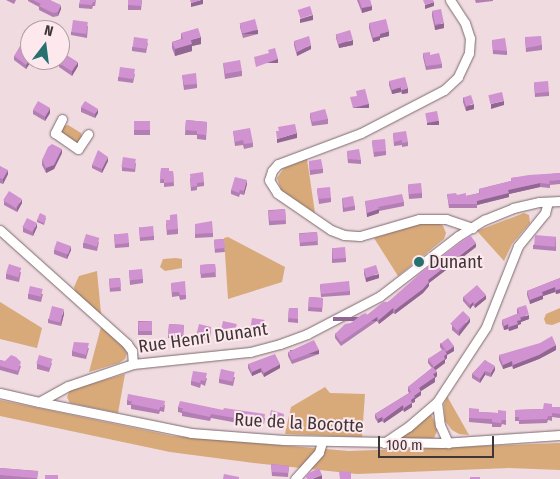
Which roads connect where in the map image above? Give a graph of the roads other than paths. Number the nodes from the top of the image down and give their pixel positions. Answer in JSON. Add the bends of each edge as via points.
{"nodes":[{"id":1,"x":450,"y":0,"type":"edge"},
{"id":2,"x":62,"y":119,"type":"dead end"},
{"id":3,"x":88,"y":134,"type":"dead end"},
{"id":4,"x":560,"y":201,"type":"edge"},
{"id":5,"x":548,"y":202,"type":"junction"},
{"id":6,"x":472,"y":228,"type":"junction"},
{"id":7,"x":0,"y":230,"type":"edge"},
{"id":8,"x":133,"y":364,"type":"junction"},
{"id":9,"x":0,"y":393,"type":"edge"},
{"id":10,"x":39,"y":402,"type":"junction"},
{"id":11,"x":437,"y":402,"type":"junction"},
{"id":12,"x":560,"y":435,"type":"edge"},
{"id":13,"x":322,"y":442,"type":"junction"},
{"id":14,"x":384,"y":443,"type":"junction"},
{"id":15,"x":448,"y":443,"type":"junction"},
{"id":16,"x":295,"y":479,"type":"edge"}],
"edges":[{"from":1,"to":6,"type":"street","via":[[465,23],[470,38],[469,53],[458,78],[444,90],[361,133],[278,164],[269,180],[277,193],[330,230],[344,235],[360,236],[419,219],[434,218]]},
{"from":2,"to":3,"type":"street","via":[[55,133],[78,149]]},
{"from":4,"to":5,"type":"street","name":"Rue Henri Dunant"},
{"from":5,"to":6,"type":"street","name":"Rue Henri Dunant","via":[[513,208]]},
{"from":5,"to":11,"type":"street","via":[[545,213],[518,246],[486,326]]},
{"from":6,"to":8,"type":"street","name":"Rue Henri Dunant","via":[[380,296],[307,334],[250,352]]},
{"from":7,"to":8,"type":"street","via":[[127,344],[132,351]]},
{"from":8,"to":10,"type":"street","name":"Rue Henri Dunant","via":[[68,386]]},
{"from":9,"to":10,"type":"street"},
{"from":10,"to":13,"type":"street","name":"Rue de la Bocotte","via":[[191,433]]},
{"from":11,"to":14,"type":"street"},
{"from":11,"to":15,"type":"street","via":[[440,425]]},
{"from":12,"to":15,"type":"street","name":"Rue de la Bocotte"},
{"from":13,"to":14,"type":"street","name":"Rue de la Bocotte"},
{"from":13,"to":16,"type":"street","via":[[319,452]]},
{"from":14,"to":15,"type":"street","name":"Rue de la Bocotte"}]}
